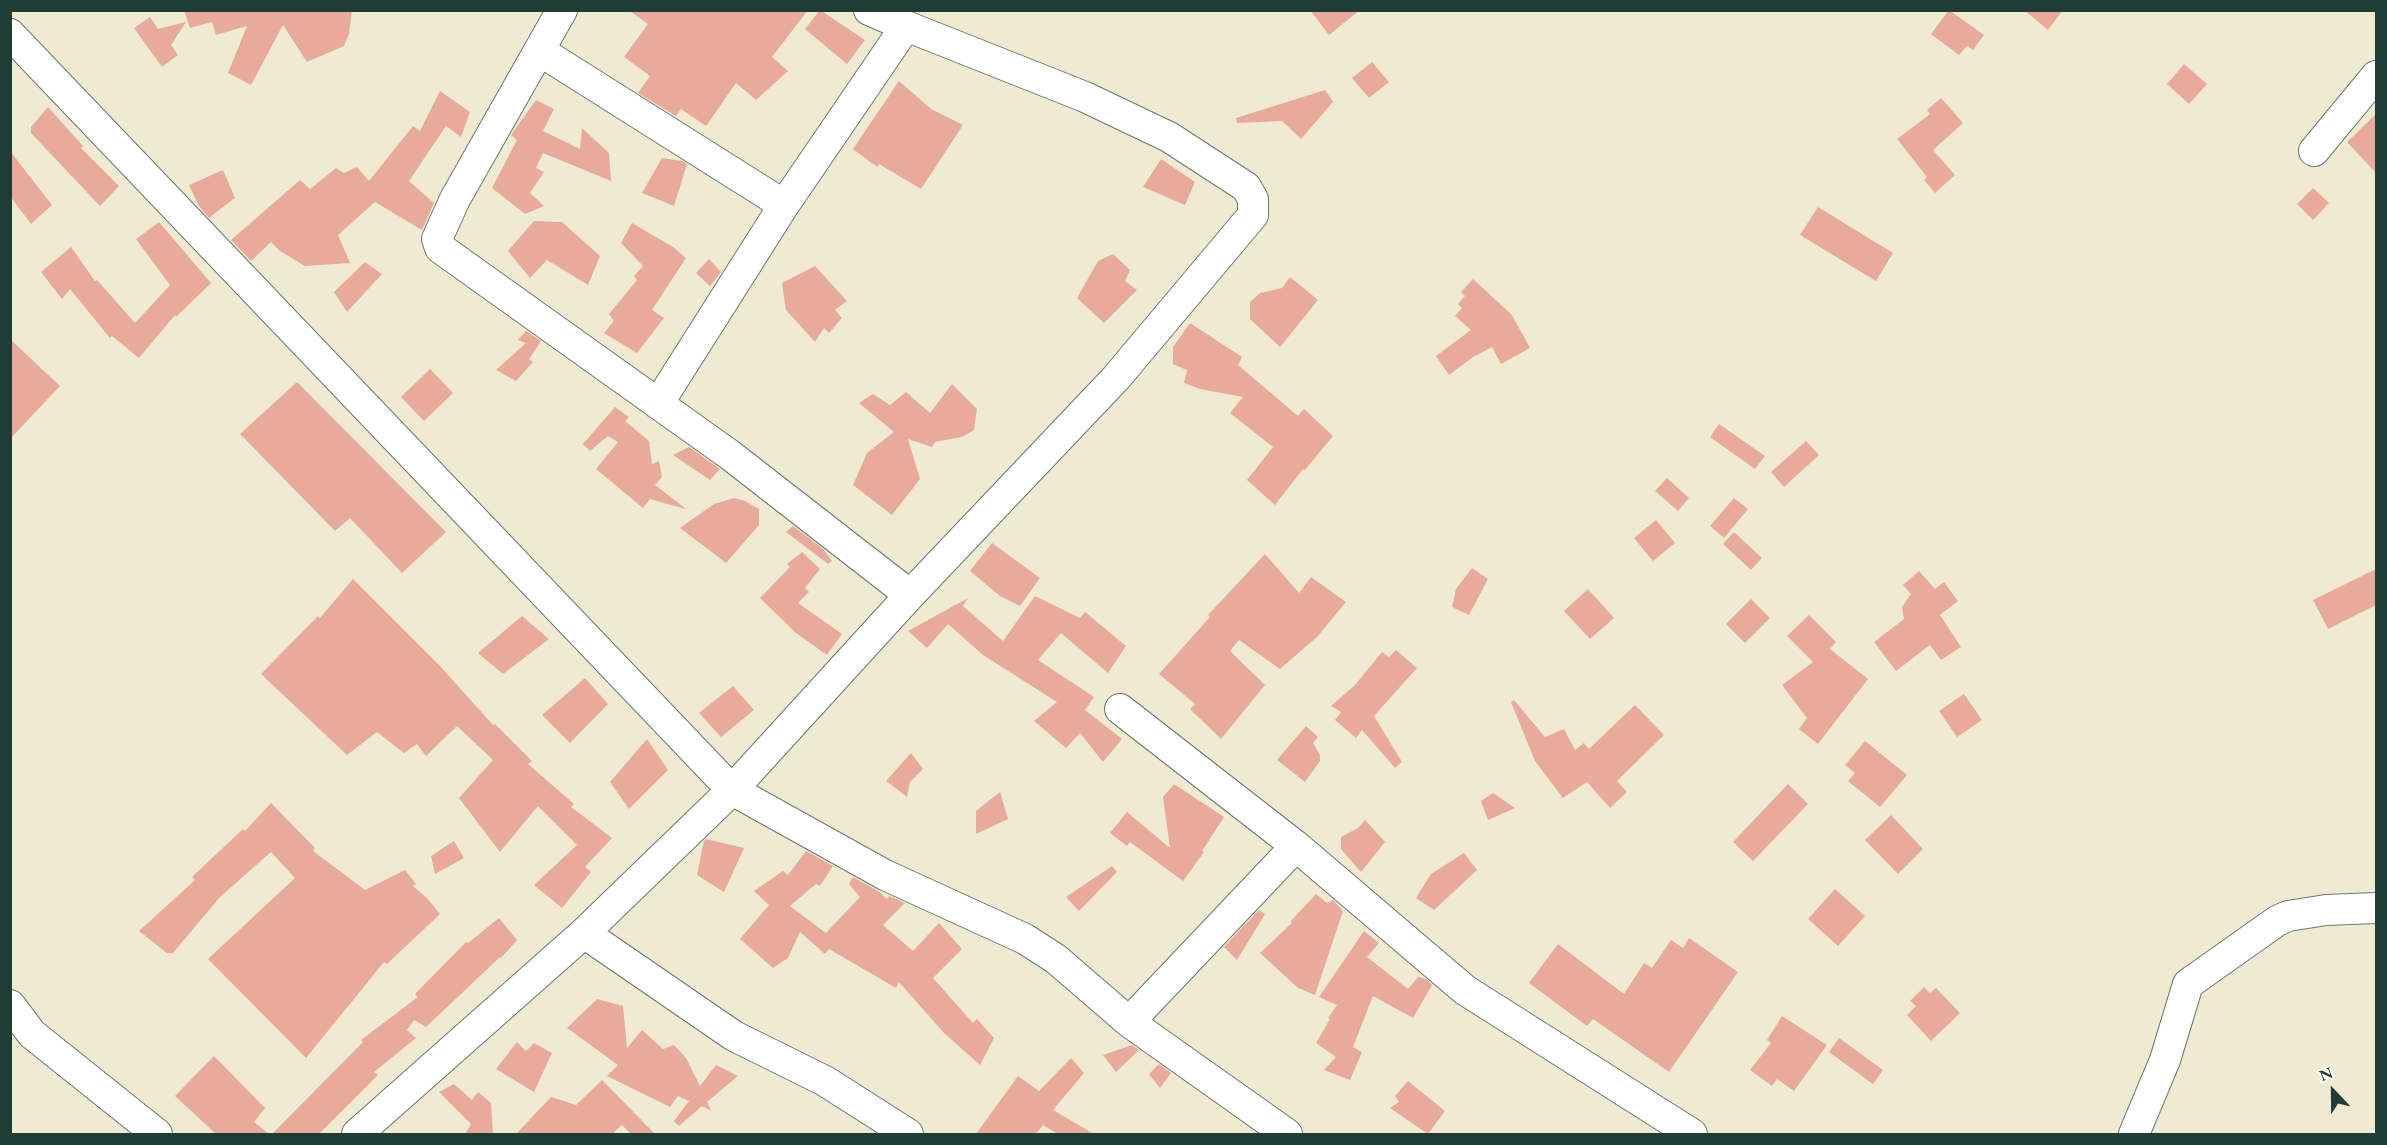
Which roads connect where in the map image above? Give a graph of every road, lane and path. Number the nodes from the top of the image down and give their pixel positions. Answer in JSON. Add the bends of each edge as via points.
{"nodes":[{"id":1,"x":562,"y":10,"type":"edge"},
{"id":2,"x":869,"y":10,"type":"edge"},
{"id":3,"x":906,"y":26,"type":"junction"},
{"id":4,"x":10,"y":34,"type":"edge"},
{"id":5,"x":540,"y":51,"type":"junction"},
{"id":6,"x":2376,"y":76,"type":"edge"},
{"id":7,"x":2314,"y":151,"type":"dead end"},
{"id":8,"x":784,"y":205,"type":"junction"},
{"id":9,"x":658,"y":404,"type":"junction"},
{"id":10,"x":910,"y":595,"type":"junction"},
{"id":11,"x":1120,"y":709,"type":"dead end"},
{"id":12,"x":732,"y":790,"type":"junction"},
{"id":13,"x":1296,"y":846,"type":"junction"},
{"id":14,"x":2376,"y":908,"type":"edge"},
{"id":15,"x":584,"y":933,"type":"junction"},
{"id":16,"x":10,"y":1005,"type":"edge"},
{"id":17,"x":1129,"y":1022,"type":"junction"},
{"id":18,"x":139,"y":1129,"type":"edge"},
{"id":19,"x":357,"y":1134,"type":"edge"},
{"id":20,"x":909,"y":1134,"type":"edge"},
{"id":21,"x":1287,"y":1134,"type":"edge"},
{"id":22,"x":1692,"y":1134,"type":"edge"},
{"id":23,"x":2134,"y":1134,"type":"edge"}],
"edges":[{"from":1,"to":5,"type":"street"},
{"from":2,"to":3,"type":"street"},
{"from":3,"to":8,"type":"street"},
{"from":3,"to":10,"type":"street","via":[[1085,97],[1169,137],[1246,187],[1255,207],[1253,215],[1116,378]]},
{"from":4,"to":12,"type":"street"},
{"from":5,"to":8,"type":"street"},
{"from":5,"to":9,"type":"street","via":[[455,199],[437,239],[440,248]]},
{"from":6,"to":7,"type":"street"},
{"from":8,"to":9,"type":"street"},
{"from":9,"to":10,"type":"street"},
{"from":10,"to":12,"type":"street"},
{"from":11,"to":13,"type":"street"},
{"from":12,"to":15,"type":"street"},
{"from":12,"to":17,"type":"street","via":[[885,875],[1025,939],[1056,959]]},
{"from":13,"to":17,"type":"street"},
{"from":13,"to":22,"type":"street","via":[[1465,990]]},
{"from":14,"to":23,"type":"street","via":[[2288,916],[2188,984],[2164,1060]]},
{"from":15,"to":19,"type":"street"},
{"from":15,"to":20,"type":"street","via":[[734,1036],[825,1081]]},
{"from":16,"to":18,"type":"street","via":[[33,1034]]},
{"from":17,"to":21,"type":"street"}]}
